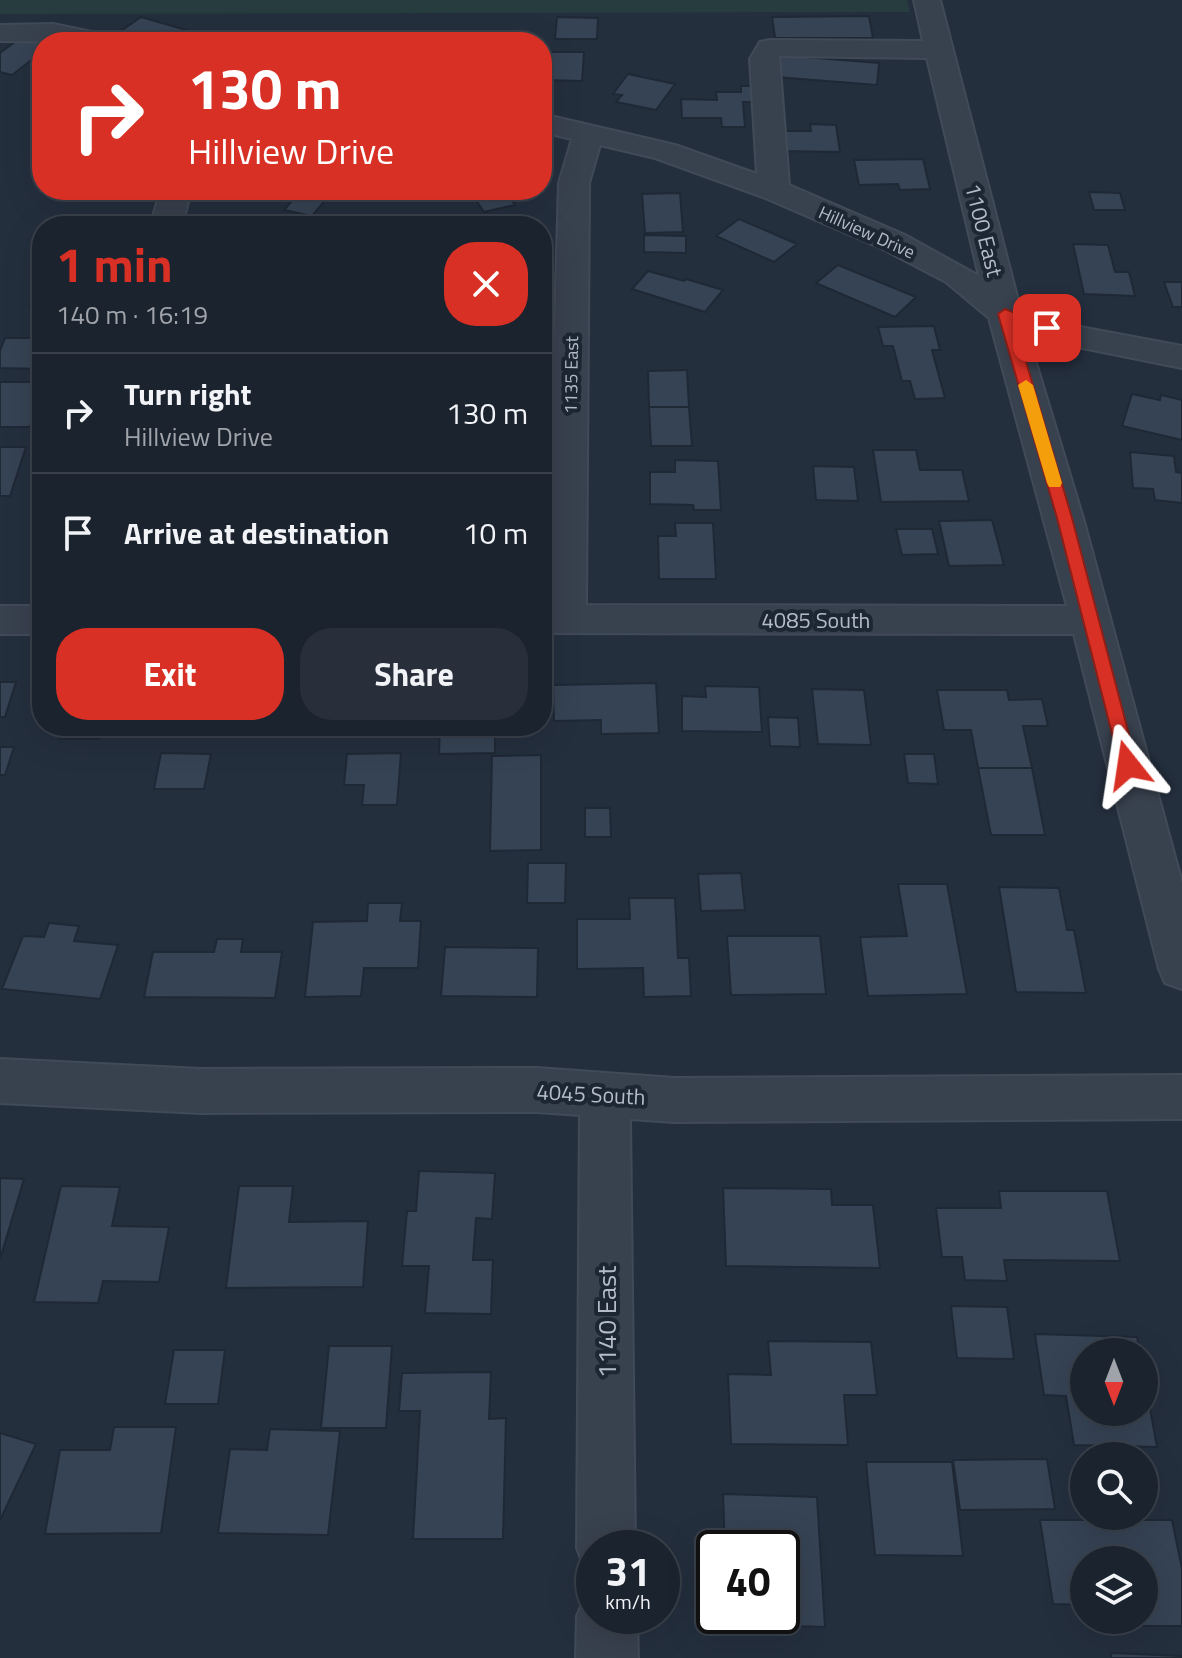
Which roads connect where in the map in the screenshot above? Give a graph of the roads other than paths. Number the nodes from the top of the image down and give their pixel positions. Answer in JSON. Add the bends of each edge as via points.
{"nodes":[{"id":1,"x":927,"y":0,"type":"edge"},
{"id":2,"x":32,"y":32,"type":"edge"},
{"id":3,"x":0,"y":33,"type":"edge"},
{"id":4,"x":940,"y":50,"type":"junction"},
{"id":5,"x":552,"y":125,"type":"edge"},
{"id":6,"x":589,"y":133,"type":"junction"},
{"id":7,"x":774,"y":190,"type":"junction"},
{"id":8,"x":1005,"y":314,"type":"junction"},
{"id":9,"x":1182,"y":357,"type":"edge"},
{"id":10,"x":554,"y":619,"type":"edge"},
{"id":11,"x":0,"y":620,"type":"edge"},
{"id":12,"x":32,"y":620,"type":"edge"},
{"id":13,"x":1090,"y":620,"type":"junction"},
{"id":14,"x":1182,"y":969,"type":"edge"},
{"id":15,"x":0,"y":1081,"type":"edge"},
{"id":16,"x":605,"y":1095,"type":"junction"},
{"id":17,"x":1182,"y":1097,"type":"edge"},
{"id":18,"x":606,"y":1530,"type":"edge"},
{"id":19,"x":607,"y":1634,"type":"edge"},
{"id":20,"x":607,"y":1658,"type":"edge"}],
"edges":[{"from":1,"to":4,"type":"street","name":"1100 East"},
{"from":2,"to":3,"type":"street"},
{"from":4,"to":7,"type":"street","via":[[770,48],[764,59]]},
{"from":4,"to":8,"type":"street","name":"1100 East"},
{"from":5,"to":6,"type":"street","name":"Hillview Drive"},
{"from":6,"to":7,"type":"street","name":"Hillview Drive","via":[[664,151]]},
{"from":6,"to":10,"type":"street","name":"1135 East","via":[[574,183]]},
{"from":7,"to":8,"type":"street","name":"Hillview Drive","via":[[958,275]]},
{"from":8,"to":9,"type":"street","name":"Hillview Drive","via":[[1068,335]]},
{"from":8,"to":13,"type":"street","name":"1100 East"},
{"from":10,"to":13,"type":"street","name":"4085 South"},
{"from":11,"to":12,"type":"street"},
{"from":13,"to":14,"type":"street","name":"1100 East"},
{"from":15,"to":16,"type":"street","name":"4045 South","via":[[187,1091],[537,1090]]},
{"from":16,"to":17,"type":"street","name":"4045 South","via":[[675,1100]]},
{"from":16,"to":18,"type":"street","name":"1140 East"},
{"from":19,"to":20,"type":"street"}]}
